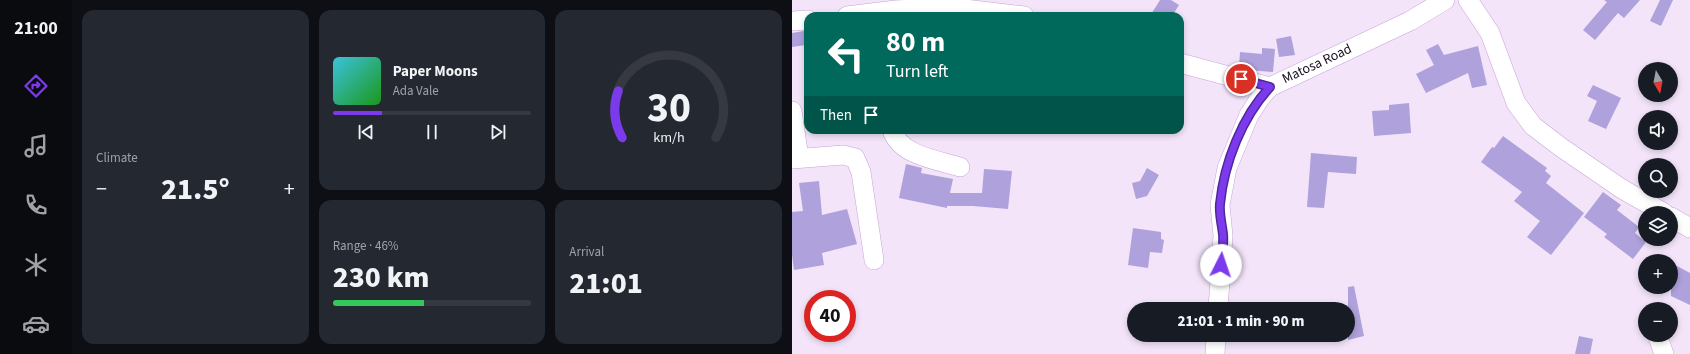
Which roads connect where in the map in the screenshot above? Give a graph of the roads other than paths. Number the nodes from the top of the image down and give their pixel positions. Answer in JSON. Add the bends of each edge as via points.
{"nodes":[{"id":1,"x":1444,"y":0,"type":"edge"},
{"id":2,"x":1468,"y":0,"type":"edge"},
{"id":3,"x":996,"y":6,"type":"edge"},
{"id":4,"x":905,"y":12,"type":"edge"},
{"id":5,"x":1013,"y":12,"type":"edge"},
{"id":6,"x":804,"y":20,"type":"edge"},
{"id":7,"x":792,"y":21,"type":"edge"},
{"id":8,"x":1184,"y":64,"type":"edge"},
{"id":9,"x":1270,"y":87,"type":"junction"},
{"id":10,"x":792,"y":111,"type":"edge"},
{"id":11,"x":894,"y":134,"type":"edge"},
{"id":12,"x":796,"y":158,"type":"edge"},
{"id":13,"x":960,"y":167,"type":"dead end"},
{"id":14,"x":1652,"y":206,"type":"edge"},
{"id":15,"x":1678,"y":221,"type":"edge"},
{"id":16,"x":1690,"y":228,"type":"edge"},
{"id":17,"x":874,"y":260,"type":"dead end"},
{"id":18,"x":1218,"y":302,"type":"edge"},
{"id":19,"x":1216,"y":342,"type":"edge"},
{"id":20,"x":1660,"y":342,"type":"edge"},
{"id":21,"x":1215,"y":354,"type":"edge"},
{"id":22,"x":1664,"y":354,"type":"edge"}],
"edges":[{"from":1,"to":9,"type":"street","name":"Matosa Road","via":[[1410,21]]},
{"from":2,"to":14,"type":"street","via":[[1490,33],[1516,103],[1533,126],[1622,189]]},
{"from":3,"to":4,"type":"street","via":[[948,7]]},
{"from":3,"to":5,"type":"street"},
{"from":6,"to":7,"type":"street"},
{"from":8,"to":9,"type":"street"},
{"from":9,"to":18,"type":"street","name":"Matosa Road","via":[[1249,115],[1227,168],[1220,205],[1223,236]]},
{"from":10,"to":12,"type":"street"},
{"from":11,"to":13,"type":"street","via":[[902,146],[920,155]]},
{"from":12,"to":17,"type":"street","via":[[843,154],[855,158],[861,172]]},
{"from":15,"to":16,"type":"street"},
{"from":19,"to":21,"type":"street"},
{"from":20,"to":22,"type":"street"}]}
